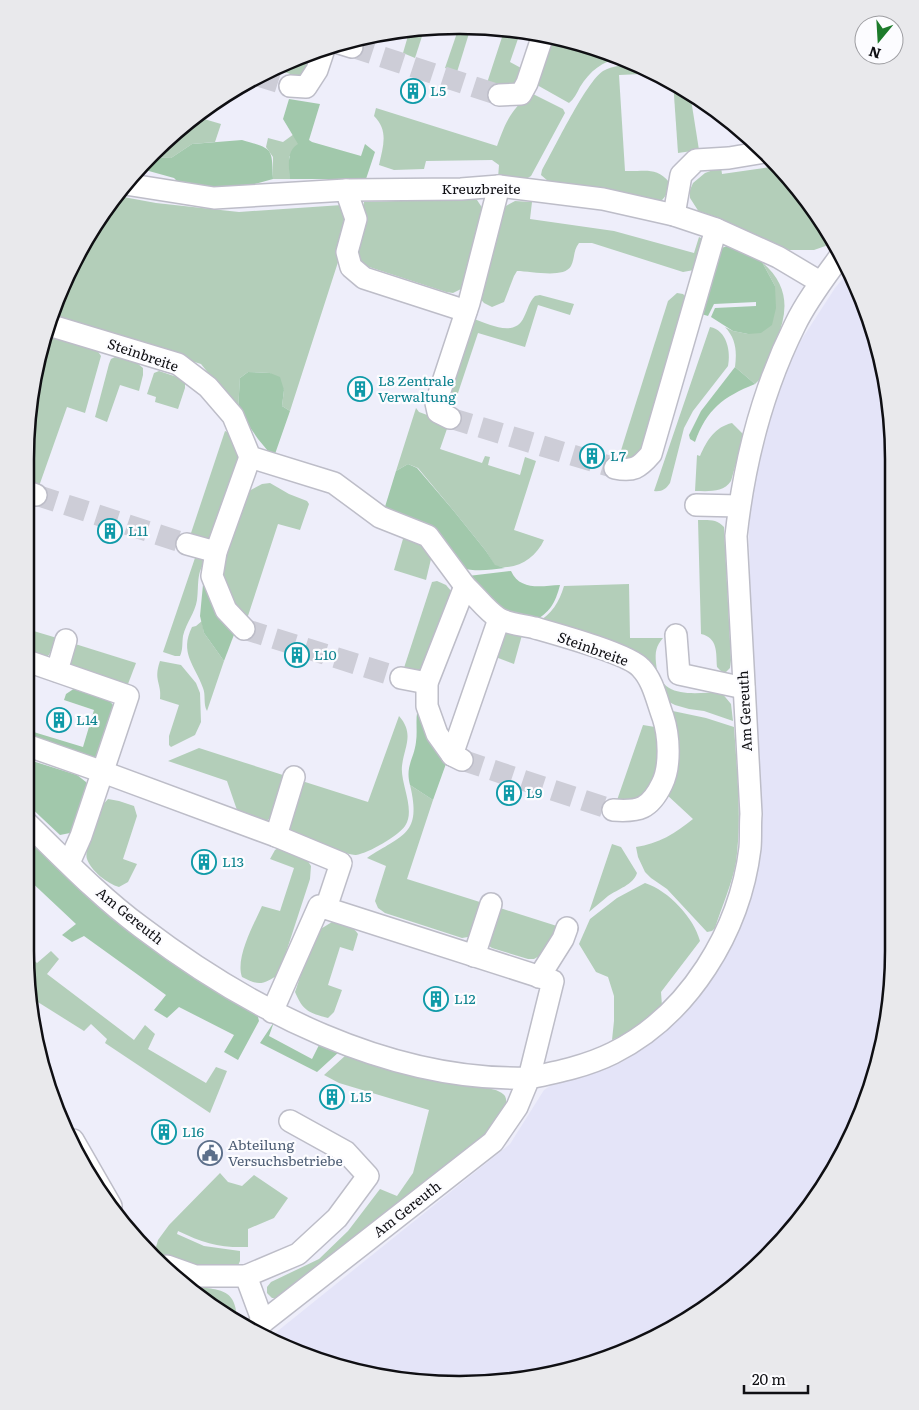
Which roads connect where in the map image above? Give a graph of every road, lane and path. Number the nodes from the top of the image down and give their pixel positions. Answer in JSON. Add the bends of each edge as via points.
{"nodes":[{"id":1,"x":541,"y":42,"type":"edge"},
{"id":2,"x":321,"y":57,"type":"edge"},
{"id":3,"x":290,"y":86,"type":"tunnel mouth"},
{"id":4,"x":499,"y":95,"type":"tunnel mouth"},
{"id":5,"x":756,"y":153,"type":"edge"},
{"id":6,"x":134,"y":185,"type":"edge"},
{"id":7,"x":499,"y":186,"type":"junction"},
{"id":8,"x":346,"y":190,"type":"junction"},
{"id":9,"x":674,"y":215,"type":"junction"},
{"id":10,"x":716,"y":229,"type":"junction"},
{"id":11,"x":836,"y":262,"type":"edge"},
{"id":12,"x":820,"y":282,"type":"junction"},
{"id":13,"x":466,"y":311,"type":"junction"},
{"id":14,"x":55,"y":327,"type":"edge"},
{"id":15,"x":450,"y":418,"type":"tunnel mouth"},
{"id":16,"x":250,"y":457,"type":"junction"},
{"id":17,"x":615,"y":468,"type":"tunnel mouth"},
{"id":18,"x":696,"y":505,"type":"dead end"},
{"id":19,"x":740,"y":506,"type":"junction"},
{"id":20,"x":187,"y":544,"type":"tunnel mouth"},
{"id":21,"x":216,"y":552,"type":"junction"},
{"id":22,"x":465,"y":586,"type":"junction"},
{"id":23,"x":499,"y":619,"type":"junction"},
{"id":24,"x":244,"y":629,"type":"tunnel mouth"},
{"id":25,"x":676,"y":635,"type":"dead end"},
{"id":26,"x":66,"y":640,"type":"dead end"},
{"id":27,"x":34,"y":663,"type":"edge"},
{"id":28,"x":57,"y":671,"type":"junction"},
{"id":29,"x":401,"y":678,"type":"tunnel mouth"},
{"id":30,"x":427,"y":683,"type":"junction"},
{"id":31,"x":744,"y":688,"type":"junction"},
{"id":32,"x":34,"y":748,"type":"edge"},
{"id":33,"x":103,"y":772,"type":"junction"},
{"id":34,"x":294,"y":777,"type":"dead end"},
{"id":35,"x":613,"y":810,"type":"tunnel mouth"},
{"id":36,"x":34,"y":830,"type":"edge"},
{"id":37,"x":276,"y":836,"type":"junction"},
{"id":38,"x":69,"y":863,"type":"junction"},
{"id":39,"x":491,"y":904,"type":"dead end"},
{"id":40,"x":326,"y":908,"type":"junction"},
{"id":41,"x":568,"y":928,"type":"dead end"},
{"id":42,"x":474,"y":956,"type":"junction"},
{"id":43,"x":539,"y":977,"type":"junction"},
{"id":44,"x":272,"y":1012,"type":"junction"},
{"id":45,"x":530,"y":1078,"type":"junction"},
{"id":46,"x":290,"y":1121,"type":"dead end"},
{"id":47,"x":177,"y":1269,"type":"edge"},
{"id":48,"x":246,"y":1276,"type":"junction"},
{"id":49,"x":258,"y":1325,"type":"edge"}],
"edges":[{"from":1,"to":4,"type":"lane","via":[[521,94]]},
{"from":2,"to":3,"type":"lane","via":[[306,87]]},
{"from":5,"to":9,"type":"lane","via":[[696,160],[681,175]]},
{"from":6,"to":8,"type":"lane","name":"Kreuzbreite","via":[[214,198]]},
{"from":7,"to":8,"type":"lane","name":"Kreuzbreite"},
{"from":7,"to":9,"type":"lane","name":"Kreuzbreite","via":[[603,199]]},
{"from":7,"to":13,"type":"lane"},
{"from":8,"to":13,"type":"lane","via":[[356,219],[347,252],[351,267],[364,278]]},
{"from":9,"to":10,"type":"lane","name":"Kreuzbreite"},
{"from":10,"to":12,"type":"lane","name":"Kreuzbreite","via":[[778,257]]},
{"from":10,"to":17,"type":"lane","via":[[650,454],[636,468],[626,471]]},
{"from":11,"to":12,"type":"lane","name":"Am Gereuth"},
{"from":12,"to":19,"type":"lane","name":"Am Gereuth","via":[[796,324],[766,393],[754,434]]},
{"from":13,"to":15,"type":"lane","via":[[436,403],[438,412]]},
{"from":14,"to":16,"type":"lane","name":"Steinbreite","via":[[178,364],[208,387],[233,416]]},
{"from":16,"to":21,"type":"lane"},
{"from":16,"to":22,"type":"lane","name":"Steinbreite","via":[[334,483],[380,517],[428,536]]},
{"from":18,"to":19,"type":"lane"},
{"from":19,"to":31,"type":"lane","name":"Am Gereuth","via":[[736,536]]},
{"from":20,"to":21,"type":"lane"},
{"from":21,"to":24,"type":"lane","via":[[212,576],[226,610]]},
{"from":22,"to":23,"type":"lane","name":"Steinbreite"},
{"from":22,"to":30,"type":"lane"},
{"from":23,"to":30,"type":"lane","via":[[457,758],[437,734],[428,706]]},
{"from":23,"to":35,"type":"lane","name":"Steinbreite","via":[[618,655],[641,667],[651,684],[666,728],[668,756],[664,781],[645,806],[632,811]]},
{"from":25,"to":31,"type":"lane","via":[[679,674]]},
{"from":26,"to":28,"type":"lane"},
{"from":27,"to":28,"type":"lane"},
{"from":28,"to":33,"type":"lane","via":[[128,696]]},
{"from":29,"to":30,"type":"lane"},
{"from":31,"to":45,"type":"lane","name":"Am Gereuth","via":[[750,848],[736,906],[718,950],[671,1011],[644,1035],[613,1053],[578,1067]]},
{"from":32,"to":33,"type":"lane"},
{"from":33,"to":37,"type":"lane"},
{"from":33,"to":38,"type":"lane"},
{"from":34,"to":37,"type":"lane"},
{"from":36,"to":38,"type":"lane","name":"Am Gereuth"},
{"from":37,"to":40,"type":"lane","via":[[341,863]]},
{"from":38,"to":44,"type":"lane","name":"Am Gereuth","via":[[140,927],[194,965]]},
{"from":39,"to":42,"type":"lane"},
{"from":40,"to":42,"type":"lane"},
{"from":40,"to":44,"type":"lane","via":[[319,906]]},
{"from":41,"to":43,"type":"lane"},
{"from":42,"to":43,"type":"lane"},
{"from":43,"to":45,"type":"lane","name":"Am Gereuth","via":[[553,982]]},
{"from":44,"to":45,"type":"lane","name":"Am Gereuth","via":[[382,1057],[472,1076]]},
{"from":45,"to":49,"type":"lane","name":"Am Gereuth","via":[[517,1107],[493,1142]]},
{"from":46,"to":48,"type":"lane","via":[[346,1152],[368,1176],[337,1218],[298,1254]]},
{"from":47,"to":48,"type":"lane","via":[[195,1276]]},
{"from":48,"to":49,"type":"lane","name":"Am Gereuth"}]}
